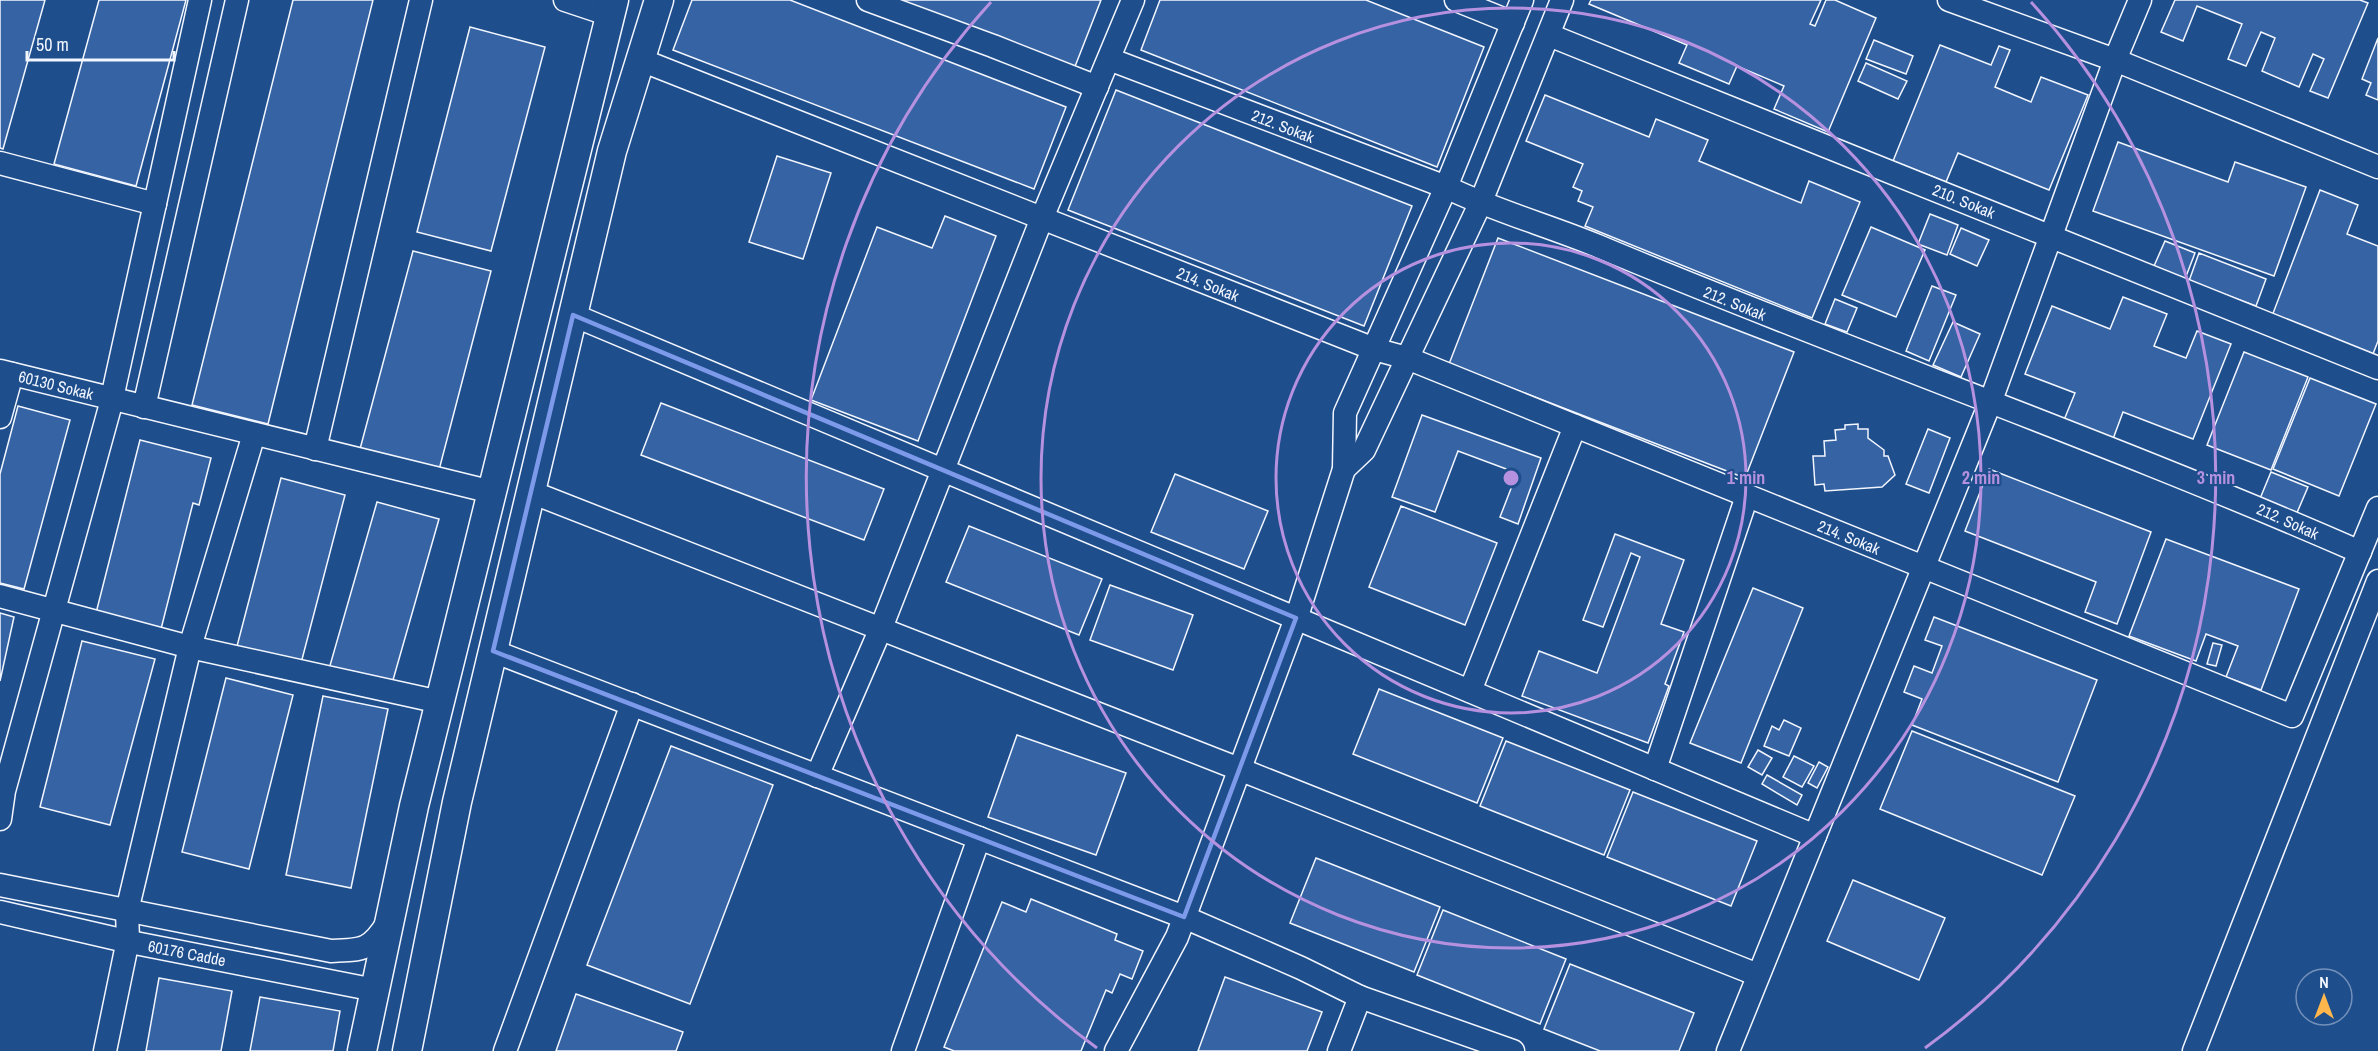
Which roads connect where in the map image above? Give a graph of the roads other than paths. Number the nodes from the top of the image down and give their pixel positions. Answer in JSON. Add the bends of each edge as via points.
{"nodes":[{"id":1,"x":200,"y":0,"type":"edge"},
{"id":2,"x":237,"y":0,"type":"edge"},
{"id":3,"x":421,"y":0,"type":"edge"},
{"id":4,"x":565,"y":0,"type":"edge"},
{"id":5,"x":659,"y":0,"type":"edge"},
{"id":6,"x":868,"y":0,"type":"edge"},
{"id":7,"x":1133,"y":0,"type":"edge"},
{"id":8,"x":1456,"y":0,"type":"edge"},
{"id":9,"x":1522,"y":0,"type":"edge"},
{"id":10,"x":1562,"y":0,"type":"edge"},
{"id":11,"x":1949,"y":0,"type":"edge"},
{"id":12,"x":2140,"y":0,"type":"edge"},
{"id":13,"x":612,"y":8,"type":"edge"},
{"id":14,"x":1513,"y":23,"type":"junction"},
{"id":15,"x":1550,"y":35,"type":"junction"},
{"id":16,"x":1108,"y":59,"type":"junction"},
{"id":17,"x":641,"y":60,"type":"junction"},
{"id":18,"x":2115,"y":60,"type":"junction"},
{"id":19,"x":1097,"y":87,"type":"junction"},
{"id":20,"x":0,"y":163,"type":"edge"},
{"id":21,"x":2378,"y":167,"type":"edge"},
{"id":22,"x":1446,"y":187,"type":"junction"},
{"id":23,"x":155,"y":204,"type":"junction"},
{"id":24,"x":1480,"y":204,"type":"junction"},
{"id":25,"x":1042,"y":218,"type":"junction"},
{"id":26,"x":2051,"y":236,"type":"junction"},
{"id":27,"x":573,"y":315,"type":"junction"},
{"id":28,"x":1374,"y":349,"type":"junction"},
{"id":29,"x":1407,"y":358,"type":"junction"},
{"id":30,"x":2378,"y":368,"type":"edge"},
{"id":31,"x":6,"y":373,"type":"edge"},
{"id":32,"x":111,"y":399,"type":"junction"},
{"id":33,"x":1990,"y":403,"type":"junction"},
{"id":34,"x":144,"y":407,"type":"junction"},
{"id":35,"x":0,"y":417,"type":"edge"},
{"id":36,"x":1575,"y":426,"type":"junction"},
{"id":37,"x":254,"y":434,"type":"junction"},
{"id":38,"x":315,"y":449,"type":"junction"},
{"id":39,"x":1344,"y":469,"type":"junction"},
{"id":40,"x":943,"y":470,"type":"junction"},
{"id":41,"x":492,"y":492,"type":"junction"},
{"id":42,"x":531,"y":492,"type":"junction"},
{"id":43,"x":1748,"y":496,"type":"junction"},
{"id":44,"x":2378,"y":508,"type":"edge"},
{"id":45,"x":2360,"y":552,"type":"junction"},
{"id":46,"x":1923,"y":567,"type":"junction"},
{"id":47,"x":2378,"y":581,"type":"edge"},
{"id":48,"x":0,"y":596,"type":"edge"},
{"id":49,"x":54,"y":611,"type":"junction"},
{"id":50,"x":1296,"y":618,"type":"junction"},
{"id":51,"x":881,"y":628,"type":"junction"},
{"id":52,"x":190,"y":647,"type":"junction"},
{"id":53,"x":493,"y":651,"type":"junction"},
{"id":54,"x":1470,"y":691,"type":"junction"},
{"id":55,"x":440,"y":702,"type":"junction"},
{"id":56,"x":632,"y":704,"type":"junction"},
{"id":57,"x":1239,"y":769,"type":"junction"},
{"id":58,"x":1655,"y":769,"type":"junction"},
{"id":59,"x":817,"y":776,"type":"junction"},
{"id":60,"x":1,"y":809,"type":"edge"},
{"id":61,"x":1815,"y":836,"type":"junction"},
{"id":62,"x":979,"y":838,"type":"junction"},
{"id":63,"x":0,"y":885,"type":"edge"},
{"id":64,"x":127,"y":911,"type":"junction"},
{"id":65,"x":0,"y":912,"type":"edge"},
{"id":66,"x":1184,"y":917,"type":"junction"},
{"id":67,"x":391,"y":918,"type":"junction"},
{"id":68,"x":128,"y":940,"type":"junction"},
{"id":69,"x":1758,"y":975,"type":"junction"},
{"id":70,"x":375,"y":990,"type":"junction"},
{"id":71,"x":1360,"y":997,"type":"junction"},
{"id":72,"x":105,"y":1051,"type":"edge"},
{"id":73,"x":362,"y":1051,"type":"edge"},
{"id":74,"x":407,"y":1051,"type":"edge"},
{"id":75,"x":505,"y":1051,"type":"edge"},
{"id":76,"x":903,"y":1051,"type":"edge"},
{"id":77,"x":1116,"y":1051,"type":"edge"},
{"id":78,"x":1339,"y":1051,"type":"edge"},
{"id":79,"x":1514,"y":1051,"type":"edge"},
{"id":80,"x":1728,"y":1051,"type":"edge"},
{"id":81,"x":2194,"y":1051,"type":"edge"}],
"edges":[{"from":1,"to":23,"type":"street"},
{"from":2,"to":34,"type":"street"},
{"from":3,"to":38,"type":"street"},
{"from":4,"to":13,"type":"street"},
{"from":5,"to":17,"type":"main road"},
{"from":6,"to":19,"type":"street"},
{"from":7,"to":16,"type":"street"},
{"from":8,"to":14,"type":"street"},
{"from":9,"to":14,"type":"street"},
{"from":10,"to":15,"type":"street"},
{"from":11,"to":18,"type":"street"},
{"from":12,"to":18,"type":"street"},
{"from":13,"to":41,"type":"main road"},
{"from":14,"to":22,"type":"street"},
{"from":15,"to":24,"type":"street"},
{"from":15,"to":26,"type":"street","name":"210. Sokak"},
{"from":16,"to":19,"type":"street"},
{"from":16,"to":22,"type":"street","name":"212. Sokak"},
{"from":17,"to":25,"type":"street","name":"214. Sokak"},
{"from":17,"to":27,"type":"main road","via":[[612,151]]},
{"from":18,"to":21,"type":"street"},
{"from":18,"to":26,"type":"street"},
{"from":19,"to":25,"type":"street"},
{"from":20,"to":23,"type":"street"},
{"from":22,"to":24,"type":"street","name":"212. Sokak"},
{"from":22,"to":28,"type":"street"},
{"from":23,"to":32,"type":"street"},
{"from":24,"to":29,"type":"street"},
{"from":24,"to":33,"type":"street","name":"212. Sokak","via":[[1576,238]]},
{"from":25,"to":28,"type":"street","name":"214. Sokak"},
{"from":25,"to":40,"type":"street"},
{"from":26,"to":30,"type":"street","name":"210. Sokak"},
{"from":26,"to":33,"type":"street"},
{"from":27,"to":40,"type":"street"},
{"from":27,"to":42,"type":"main road"},
{"from":28,"to":29,"type":"street","name":"214. Sokak"},
{"from":28,"to":39,"type":"street","via":[[1346,413]]},
{"from":29,"to":36,"type":"street","name":"214. Sokak"},
{"from":29,"to":39,"type":"street","via":[[1364,450]]},
{"from":31,"to":32,"type":"street","name":"60130 Sokak"},
{"from":31,"to":35,"type":"street"},
{"from":32,"to":34,"type":"street","name":"60130 Sokak"},
{"from":32,"to":49,"type":"street"},
{"from":33,"to":45,"type":"street","name":"212. Sokak"},
{"from":33,"to":46,"type":"street"},
{"from":34,"to":37,"type":"street","name":"60130 Sokak"},
{"from":36,"to":43,"type":"street","name":"214. Sokak"},
{"from":36,"to":54,"type":"street"},
{"from":37,"to":38,"type":"street","name":"60130 Sokak"},
{"from":37,"to":52,"type":"street"},
{"from":38,"to":41,"type":"street","name":"60130 Sokak"},
{"from":39,"to":50,"type":"street"},
{"from":40,"to":50,"type":"street"},
{"from":40,"to":51,"type":"street"},
{"from":41,"to":55,"type":"main road"},
{"from":42,"to":51,"type":"street"},
{"from":42,"to":53,"type":"main road"},
{"from":43,"to":46,"type":"street","name":"214. Sokak"},
{"from":43,"to":58,"type":"street"},
{"from":44,"to":45,"type":"street"},
{"from":45,"to":46,"type":"street","name":"214. Sokak","via":[[2292,716]]},
{"from":46,"to":61,"type":"street"},
{"from":47,"to":81,"type":"street"},
{"from":48,"to":49,"type":"street"},
{"from":49,"to":52,"type":"street"},
{"from":49,"to":60,"type":"street"},
{"from":50,"to":54,"type":"street"},
{"from":50,"to":57,"type":"street"},
{"from":51,"to":57,"type":"street"},
{"from":51,"to":59,"type":"street"},
{"from":52,"to":55,"type":"street"},
{"from":52,"to":64,"type":"street"},
{"from":53,"to":56,"type":"street"},
{"from":53,"to":74,"type":"main road","via":[[457,802]]},
{"from":54,"to":58,"type":"street"},
{"from":55,"to":67,"type":"main road"},
{"from":56,"to":59,"type":"street"},
{"from":56,"to":75,"type":"street"},
{"from":57,"to":66,"type":"street"},
{"from":57,"to":69,"type":"street"},
{"from":58,"to":61,"type":"street"},
{"from":59,"to":62,"type":"street"},
{"from":61,"to":69,"type":"street"},
{"from":62,"to":66,"type":"street"},
{"from":62,"to":76,"type":"street"},
{"from":63,"to":64,"type":"street"},
{"from":64,"to":67,"type":"street","via":[[331,951],[360,950],[376,941]]},
{"from":64,"to":68,"type":"street"},
{"from":65,"to":68,"type":"street","name":"60176 Cadde"},
{"from":66,"to":71,"type":"street"},
{"from":66,"to":77,"type":"street"},
{"from":67,"to":70,"type":"main road"},
{"from":68,"to":70,"type":"street","name":"60176 Cadde"},
{"from":68,"to":72,"type":"street"},
{"from":69,"to":80,"type":"street"},
{"from":70,"to":73,"type":"main road"},
{"from":71,"to":78,"type":"street"},
{"from":71,"to":79,"type":"street"}]}
